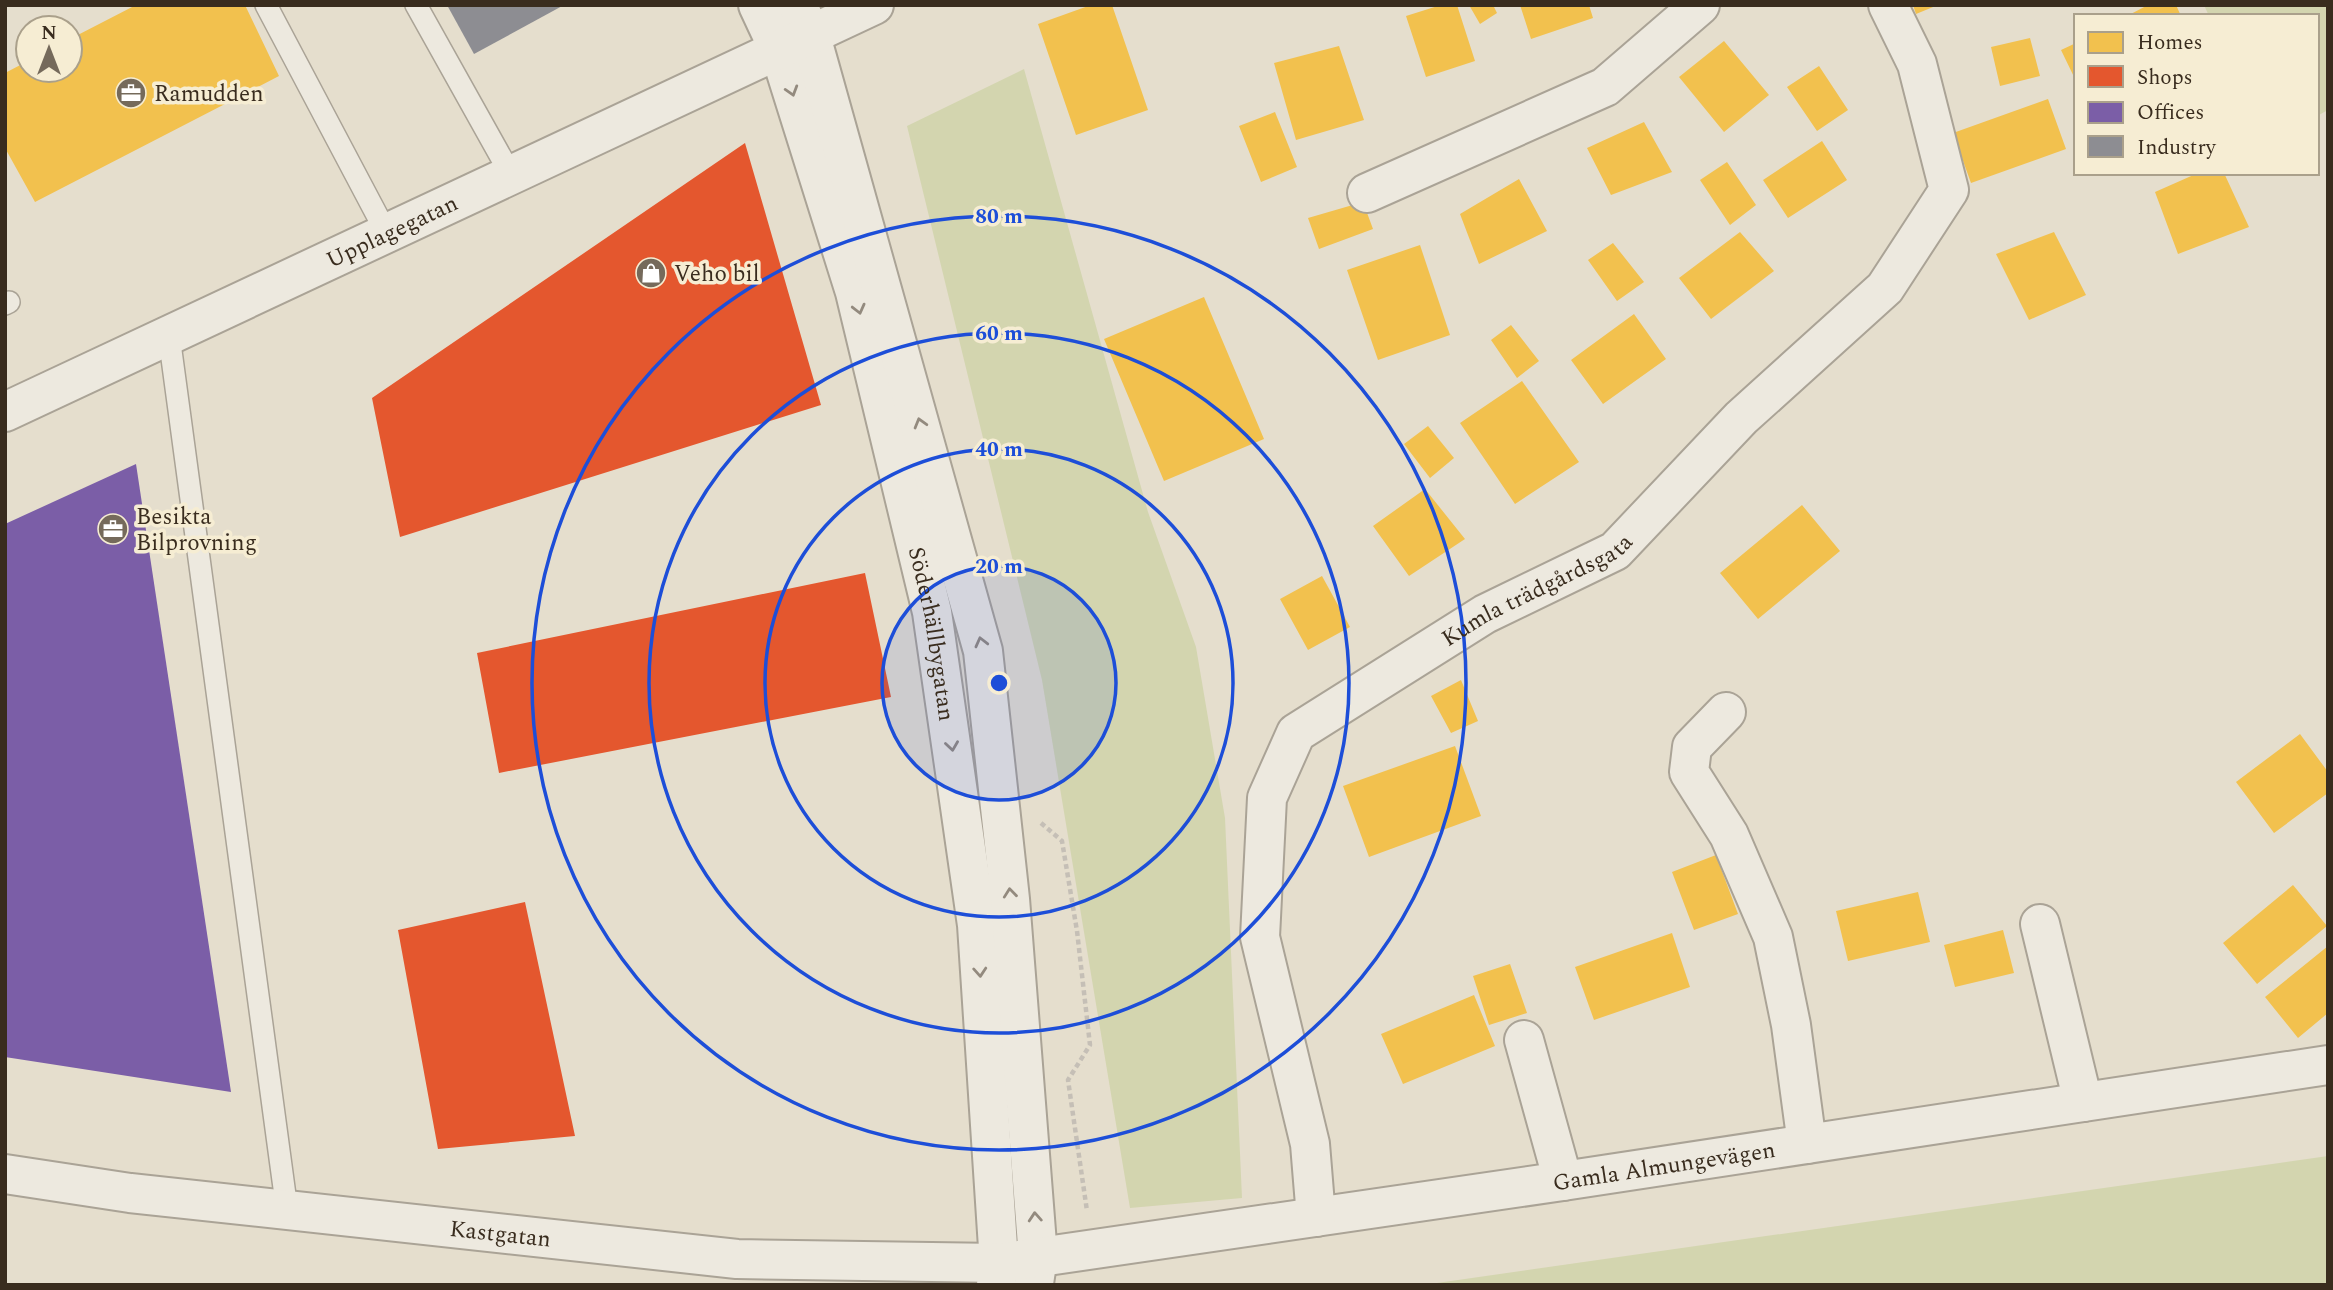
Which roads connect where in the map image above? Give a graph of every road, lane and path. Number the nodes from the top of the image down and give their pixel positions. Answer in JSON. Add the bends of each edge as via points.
{"nodes":[{"id":1,"x":266,"y":5,"type":"edge"},
{"id":2,"x":416,"y":5,"type":"edge"},
{"id":3,"x":758,"y":5,"type":"edge"},
{"id":4,"x":874,"y":5,"type":"edge"},
{"id":5,"x":1700,"y":5,"type":"edge"},
{"id":6,"x":1888,"y":5,"type":"edge"},
{"id":7,"x":796,"y":30,"type":"edge"},
{"id":8,"x":511,"y":175,"type":"junction"},
{"id":9,"x":1367,"y":193,"type":"dead end"},
{"id":10,"x":387,"y":234,"type":"junction"},
{"id":11,"x":169,"y":336,"type":"junction"},
{"id":12,"x":5,"y":412,"type":"edge"},
{"id":13,"x":1726,"y":712,"type":"dead end"},
{"id":14,"x":2040,"y":924,"type":"dead end"},
{"id":15,"x":1524,"y":1040,"type":"dead end"},
{"id":16,"x":2328,"y":1065,"type":"edge"},
{"id":17,"x":2083,"y":1102,"type":"junction"},
{"id":18,"x":1807,"y":1144,"type":"junction"},
{"id":19,"x":5,"y":1174,"type":"edge"},
{"id":20,"x":1563,"y":1181,"type":"junction"},
{"id":21,"x":287,"y":1210,"type":"junction"},
{"id":22,"x":1316,"y":1217,"type":"junction"},
{"id":23,"x":1036,"y":1271,"type":"edge"},
{"id":24,"x":997,"y":1274,"type":"edge"}],
"edges":[{"from":1,"to":10,"type":"lane"},
{"from":2,"to":8,"type":"lane"},
{"from":3,"to":7,"type":"street","name":"Söderhällbygatan"},
{"from":4,"to":7,"type":"street"},
{"from":5,"to":9,"type":"street","via":[[1605,87]]},
{"from":6,"to":22,"type":"street","name":"Kumla trädgårdsgata","via":[[1917,64],[1949,190],[1885,288],[1741,418],[1615,551],[1485,614],[1296,733],[1267,797],[1260,937],[1310,1144]]},
{"from":7,"to":8,"type":"street","name":"Upplagegatan"},
{"from":23,"to":7,"type":"street","name":"Söderhällbygatan","one_way":true,"via":[[1010,899],[983,651]]},
{"from":7,"to":24,"type":"street","name":"Söderhällbygatan","one_way":true,"via":[[932,612],[977,925]]},
{"from":8,"to":10,"type":"street","name":"Upplagegatan"},
{"from":10,"to":11,"type":"street","name":"Upplagegatan"},
{"from":11,"to":12,"type":"street","name":"Upplagegatan"},
{"from":11,"to":21,"type":"lane"},
{"from":13,"to":18,"type":"street","via":[[1692,747],[1689,772],[1729,835],[1773,937],[1791,1024]]},
{"from":14,"to":17,"type":"street"},
{"from":15,"to":20,"type":"street"},
{"from":16,"to":17,"type":"street","name":"Gamla Almungevägen"},
{"from":17,"to":18,"type":"street","name":"Gamla Almungevägen"},
{"from":18,"to":20,"type":"street","name":"Gamla Almungevägen"},
{"from":19,"to":21,"type":"street","name":"Kastgatan"},
{"from":20,"to":22,"type":"street","name":"Gamla Almungevägen"},
{"from":21,"to":24,"type":"street","name":"Kastgatan","via":[[737,1259]]},
{"from":22,"to":23,"type":"street","name":"Gamla Almungevägen"},
{"from":23,"to":24,"type":"street","name":"Gamla Almungevägen"}]}
